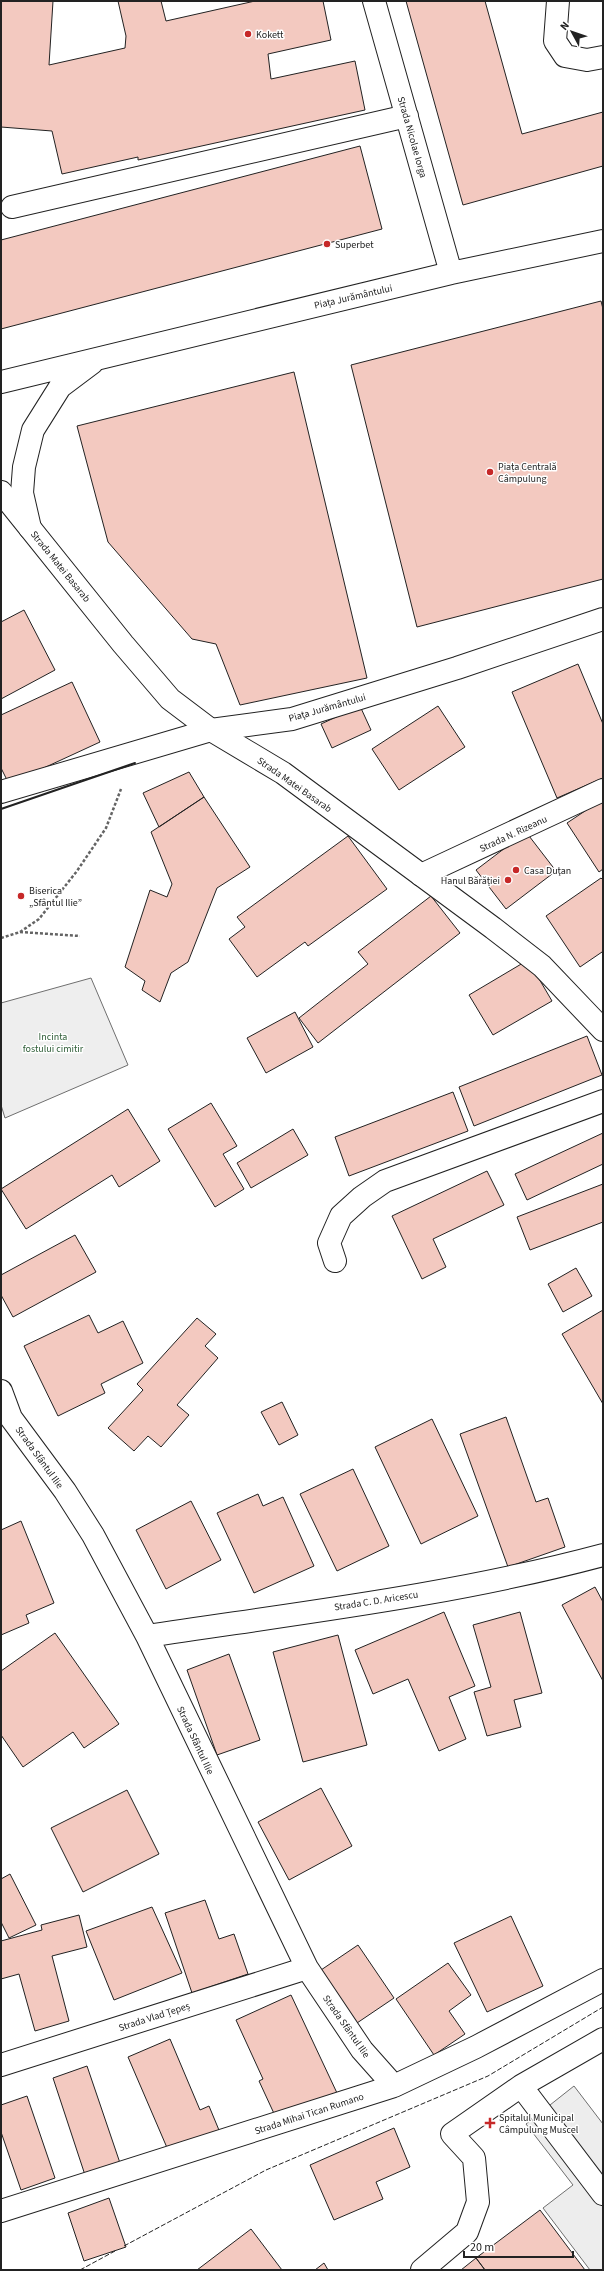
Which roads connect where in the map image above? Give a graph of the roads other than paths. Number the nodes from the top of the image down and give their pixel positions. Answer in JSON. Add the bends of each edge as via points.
{"nodes":[{"id":1,"x":374,"y":1,"type":"edge"},
{"id":2,"x":558,"y":1,"type":"edge"},
{"id":3,"x":603,"y":57,"type":"edge"},
{"id":4,"x":407,"y":116,"type":"junction"},
{"id":5,"x":12,"y":207,"type":"dead end"},
{"id":6,"x":603,"y":240,"type":"edge"},
{"id":7,"x":451,"y":273,"type":"junction"},
{"id":8,"x":103,"y":356,"type":"junction"},
{"id":9,"x":1,"y":382,"type":"edge"},
{"id":10,"x":1,"y":492,"type":"edge"},
{"id":11,"x":30,"y":528,"type":"junction"},
{"id":12,"x":603,"y":619,"type":"edge"},
{"id":13,"x":211,"y":730,"type":"junction"},
{"id":14,"x":603,"y":790,"type":"edge"},
{"id":15,"x":1,"y":792,"type":"edge"},
{"id":16,"x":422,"y":875,"type":"junction"},
{"id":17,"x":603,"y":1030,"type":"edge"},
{"id":18,"x":603,"y":1101,"type":"edge"},
{"id":19,"x":335,"y":1261,"type":"dead end"},
{"id":20,"x":1,"y":1391,"type":"edge"},
{"id":21,"x":6,"y":1419,"type":"edge"},
{"id":22,"x":603,"y":1555,"type":"edge"},
{"id":23,"x":147,"y":1636,"type":"junction"},
{"id":24,"x":307,"y":1968,"type":"junction"},
{"id":25,"x":603,"y":1980,"type":"edge"},
{"id":26,"x":603,"y":2039,"type":"edge"},
{"id":27,"x":1,"y":2065,"type":"edge"},
{"id":28,"x":394,"y":2086,"type":"junction"},
{"id":29,"x":521,"y":2086,"type":"junction"},
{"id":30,"x":603,"y":2194,"type":"edge"},
{"id":31,"x":1,"y":2211,"type":"edge"},
{"id":32,"x":422,"y":2270,"type":"edge"}],
"edges":[{"from":1,"to":4,"type":"street","name":"Strada Nicolae Iorga"},
{"from":2,"to":3,"type":"street","via":[[554,41],[565,56],[587,60]]},
{"from":4,"to":5,"type":"street"},
{"from":4,"to":7,"type":"street","name":"Strada Nicolae Iorga"},
{"from":6,"to":7,"type":"street","name":"Piața Jurământului"},
{"from":7,"to":8,"type":"street","name":"Piața Jurământului"},
{"from":8,"to":9,"type":"street","name":"Piața Jurământului"},
{"from":8,"to":11,"type":"street","name":"Piața Jurământului","via":[[60,387],[33,430],[24,467],[22,493]]},
{"from":10,"to":11,"type":"street","name":"Strada Matei Basarab"},
{"from":11,"to":13,"type":"street","name":"Strada Matei Basarab","via":[[170,699]]},
{"from":12,"to":13,"type":"street","name":"Piața Jurământului","via":[[457,668],[292,718]]},
{"from":13,"to":15,"type":"street","name":"Piața Jurământului"},
{"from":13,"to":16,"type":"street","name":"Strada Matei Basarab","via":[[283,773]]},
{"from":14,"to":16,"type":"street","name":"Strada N. Rizeanu"},
{"from":16,"to":17,"type":"street","name":"Strada Matei Basarab","via":[[542,966]]},
{"from":18,"to":19,"type":"street","via":[[385,1181],[341,1216],[329,1243]]},
{"from":20,"to":21,"type":"street","name":"Strada Sfântul Ilie"},
{"from":21,"to":23,"type":"street","name":"Strada Sfântul Ilie","via":[[65,1491],[93,1535]]},
{"from":22,"to":23,"type":"street","name":"Strada C. D. Aricescu","via":[[554,1568],[389,1599]]},
{"from":23,"to":24,"type":"street","name":"Strada Sfântul Ilie"},
{"from":24,"to":27,"type":"street","name":"Strada Vlad Țepeș"},
{"from":24,"to":28,"type":"street","name":"Strada Sfântul Ilie","via":[[362,2050]]},
{"from":25,"to":28,"type":"street","name":"Strada Mihai Tican Rumano"},
{"from":26,"to":29,"type":"street"},
{"from":28,"to":31,"type":"street","name":"Strada Mihai Tican Rumano"},
{"from":29,"to":30,"type":"street"},
{"from":29,"to":32,"type":"street","via":[[452,2134],[474,2158],[478,2202],[467,2232]]}]}
